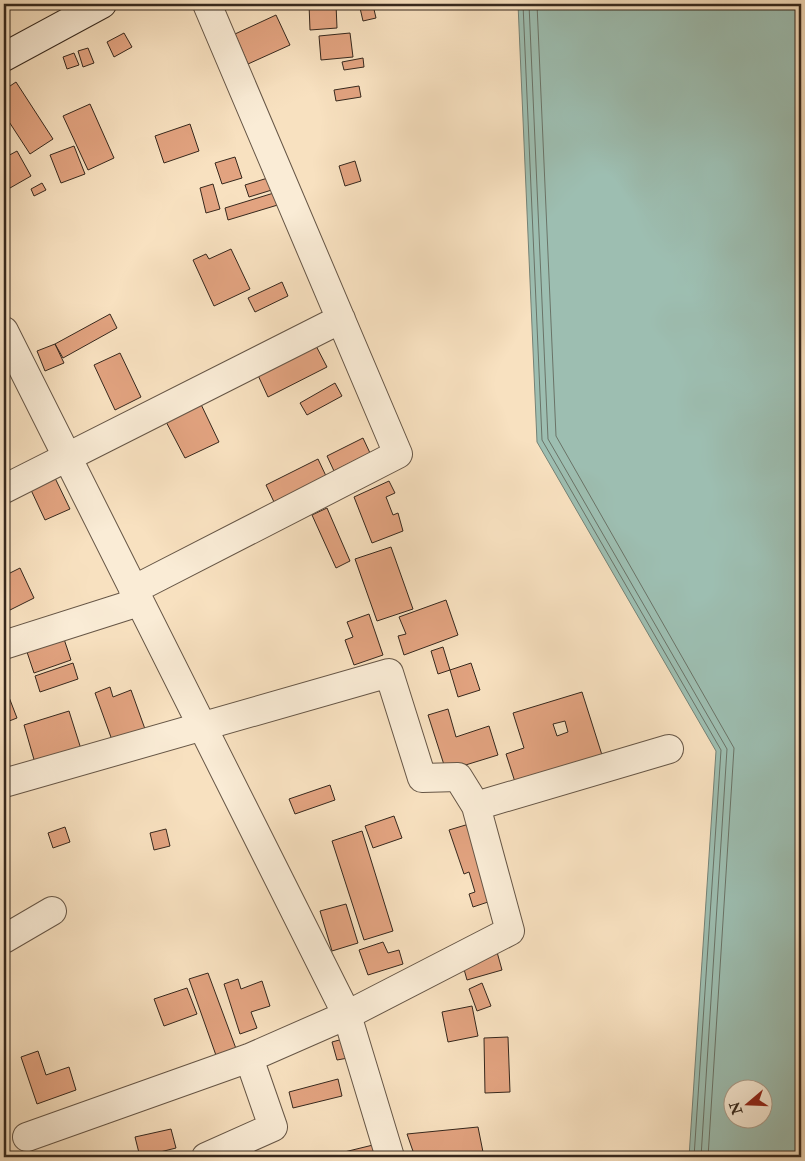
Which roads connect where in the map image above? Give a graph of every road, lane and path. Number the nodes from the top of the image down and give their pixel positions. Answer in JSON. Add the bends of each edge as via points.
{"nodes":[{"id":1,"x":102,"y":4,"type":"edge"},
{"id":2,"x":207,"y":4,"type":"edge"},
{"id":3,"x":4,"y":57,"type":"edge"},
{"id":4,"x":341,"y":319,"type":"junction"},
{"id":5,"x":4,"y":331,"type":"edge"},
{"id":6,"x":66,"y":456,"type":"junction"},
{"id":7,"x":4,"y":488,"type":"edge"},
{"id":8,"x":136,"y":596,"type":"junction"},
{"id":9,"x":4,"y":645,"type":"edge"},
{"id":10,"x":201,"y":726,"type":"junction"},
{"id":11,"x":669,"y":749,"type":"dead end"},
{"id":12,"x":4,"y":782,"type":"edge"},
{"id":13,"x":476,"y":806,"type":"junction"},
{"id":14,"x":52,"y":911,"type":"dead end"},
{"id":15,"x":4,"y":939,"type":"edge"},
{"id":16,"x":347,"y":1016,"type":"junction"},
{"id":17,"x":250,"y":1058,"type":"junction"},
{"id":18,"x":27,"y":1138,"type":"dead end"},
{"id":19,"x":206,"y":1157,"type":"edge"},
{"id":20,"x":390,"y":1157,"type":"edge"}],
"edges":[{"from":1,"to":3,"type":"street"},
{"from":2,"to":4,"type":"street"},
{"from":4,"to":6,"type":"street"},
{"from":4,"to":8,"type":"street","via":[[398,454]]},
{"from":5,"to":6,"type":"street"},
{"from":6,"to":7,"type":"street"},
{"from":6,"to":8,"type":"street"},
{"from":8,"to":9,"type":"street"},
{"from":8,"to":10,"type":"street"},
{"from":10,"to":12,"type":"street"},
{"from":10,"to":13,"type":"street","via":[[388,673],[422,778],[458,777]]},
{"from":10,"to":16,"type":"street"},
{"from":11,"to":13,"type":"street"},
{"from":13,"to":16,"type":"street","via":[[510,931]]},
{"from":14,"to":15,"type":"street"},
{"from":16,"to":17,"type":"street"},
{"from":16,"to":20,"type":"street"},
{"from":17,"to":18,"type":"street"},
{"from":17,"to":19,"type":"street","via":[[273,1127]]}]}
